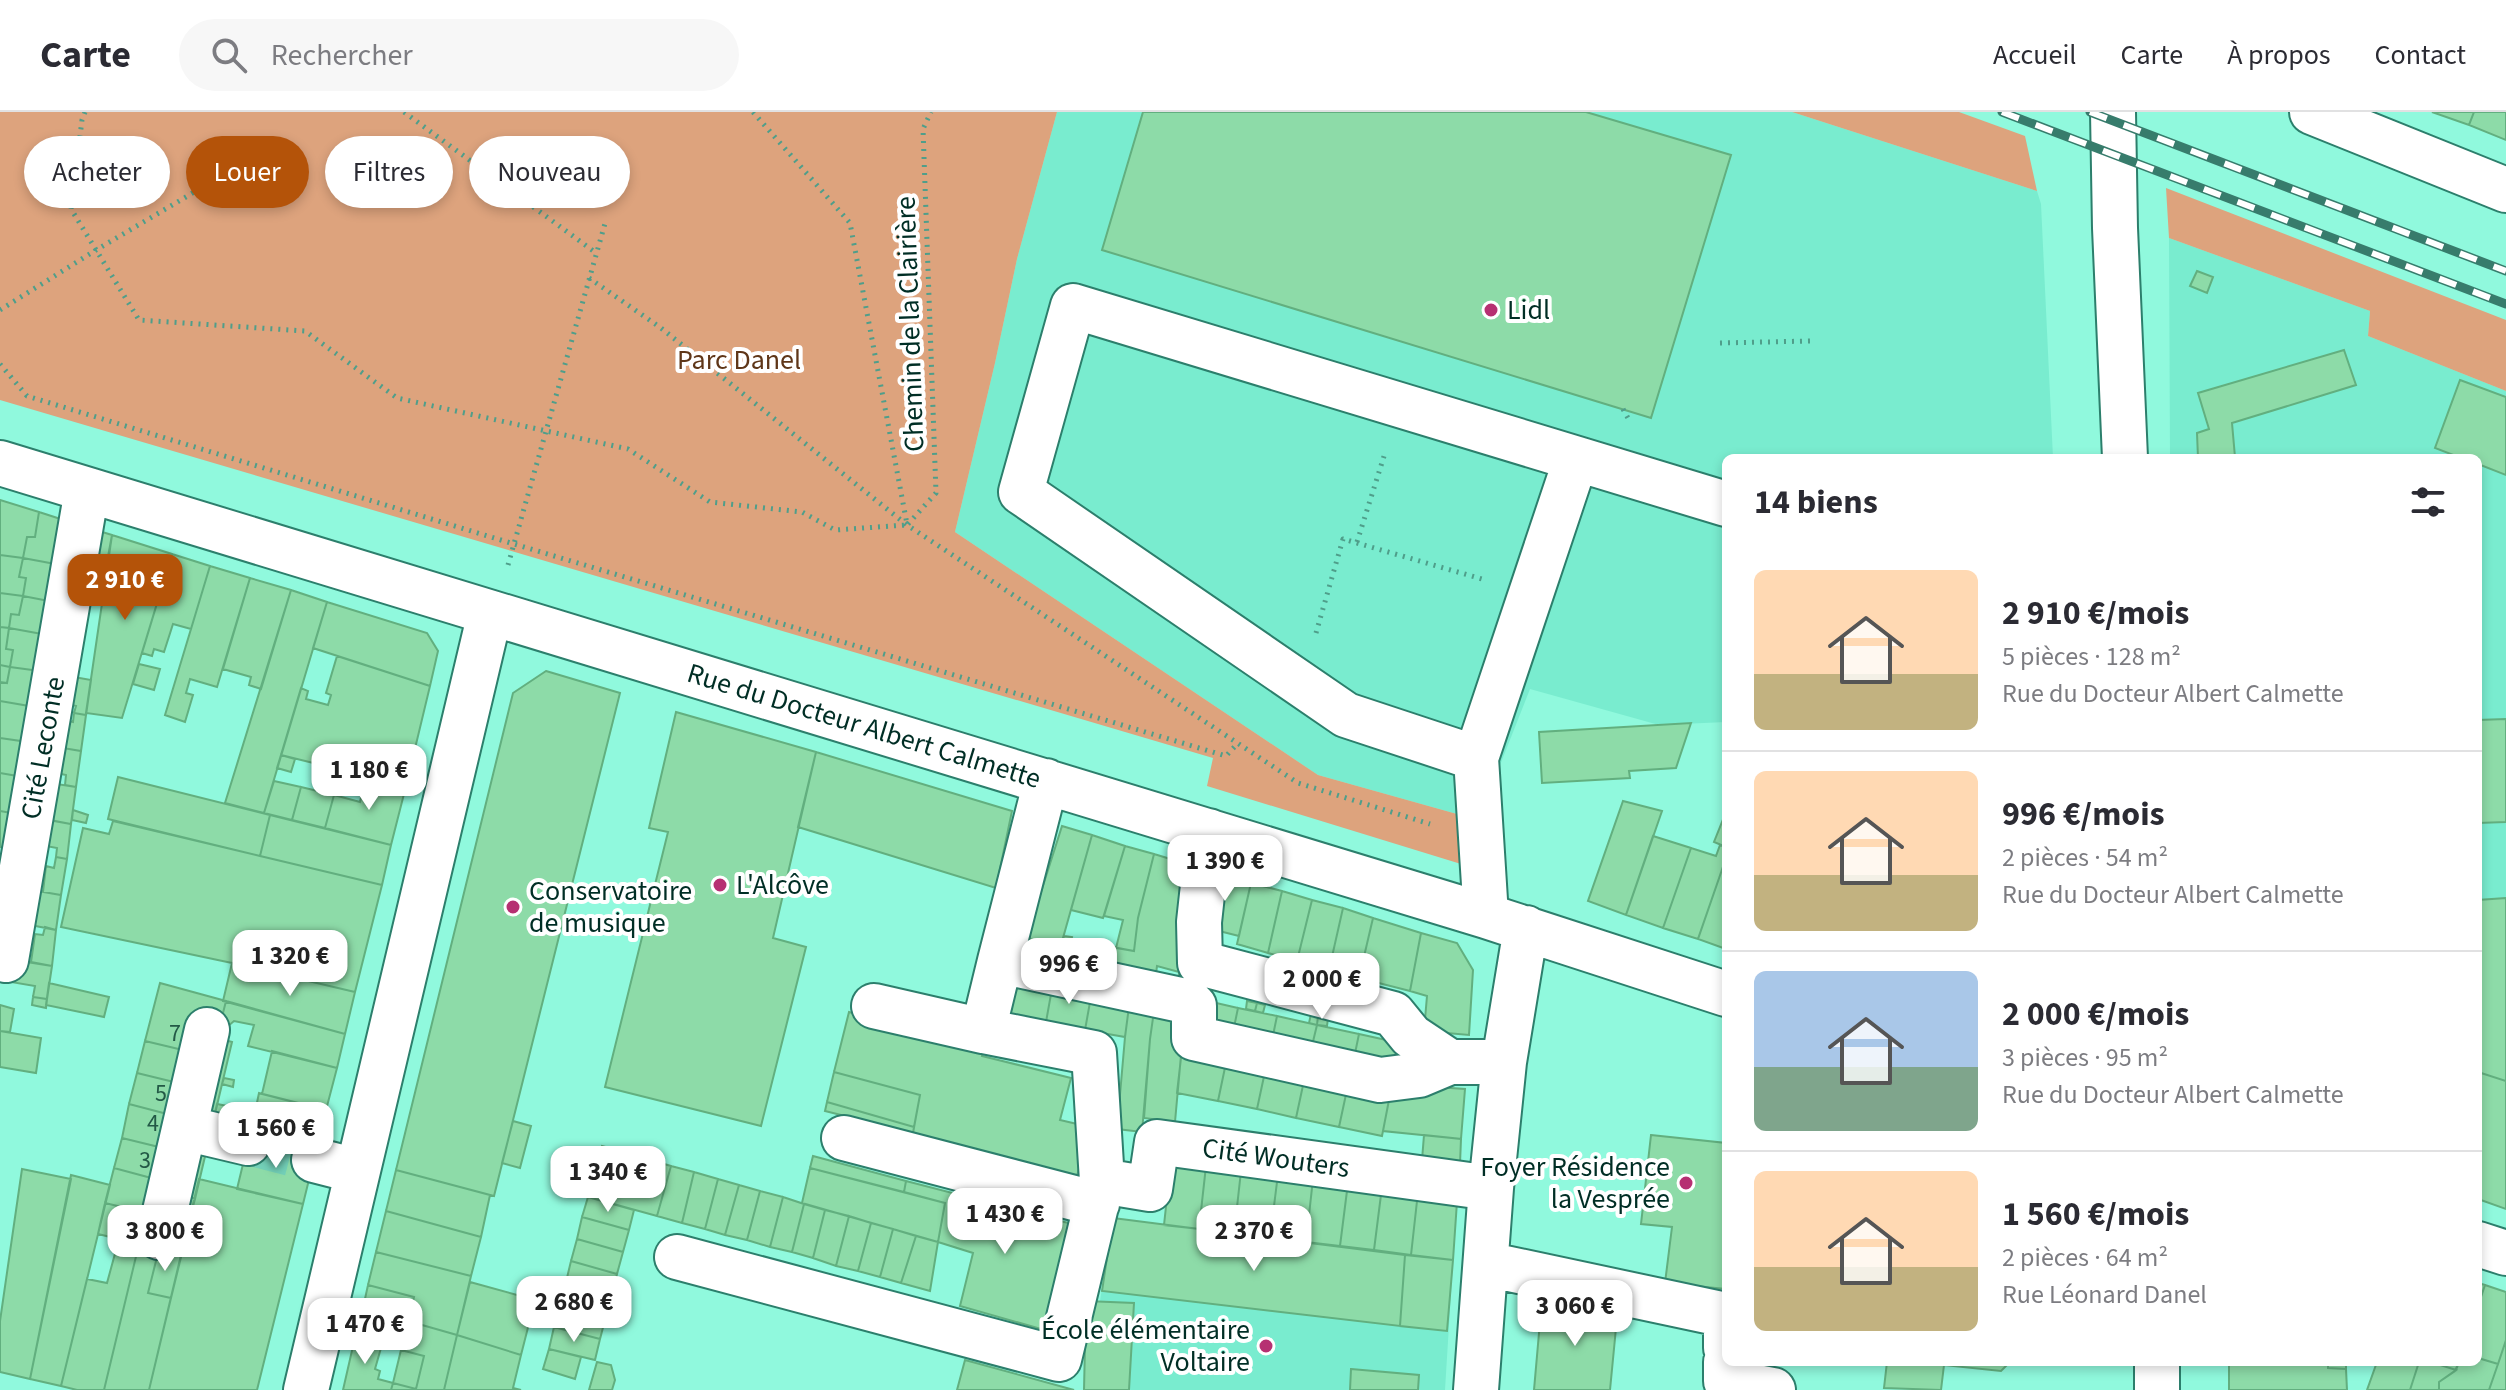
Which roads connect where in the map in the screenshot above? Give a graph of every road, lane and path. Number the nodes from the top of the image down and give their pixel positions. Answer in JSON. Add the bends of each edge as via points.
{"nodes":[{"id":1,"x":85,"y":112,"type":"edge"},
{"id":2,"x":404,"y":112,"type":"edge"},
{"id":3,"x":753,"y":112,"type":"edge"},
{"id":4,"x":931,"y":112,"type":"edge"},
{"id":5,"x":2113,"y":112,"type":"edge"},
{"id":6,"x":2312,"y":112,"type":"edge"},
{"id":7,"x":2506,"y":190,"type":"edge"},
{"id":8,"x":186,"y":198,"type":"edge"},
{"id":9,"x":606,"y":220,"type":"dead end"},
{"id":10,"x":96,"y":250,"type":"junction"},
{"id":11,"x":596,"y":253,"type":"junction"},
{"id":12,"x":589,"y":278,"type":"junction"},
{"id":13,"x":0,"y":310,"type":"edge"},
{"id":14,"x":1811,"y":341,"type":"dead end"},
{"id":15,"x":1720,"y":343,"type":"dead end"},
{"id":16,"x":0,"y":364,"type":"edge"},
{"id":17,"x":546,"y":430,"type":"junction"},
{"id":18,"x":1387,"y":447,"type":"dead end"},
{"id":19,"x":2125,"y":454,"type":"edge"},
{"id":20,"x":1576,"y":459,"type":"junction"},
{"id":21,"x":0,"y":463,"type":"edge"},
{"id":22,"x":87,"y":490,"type":"junction"},
{"id":23,"x":1722,"y":503,"type":"edge"},
{"id":24,"x":907,"y":525,"type":"junction"},
{"id":25,"x":1357,"y":543,"type":"junction"},
{"id":26,"x":514,"y":544,"type":"junction"},
{"id":27,"x":507,"y":569,"type":"dead end"},
{"id":28,"x":1489,"y":581,"type":"dead end"},
{"id":29,"x":490,"y":613,"type":"junction"},
{"id":30,"x":1301,"y":683,"type":"junction"},
{"id":31,"x":1238,"y":743,"type":"junction"},
{"id":32,"x":1476,"y":758,"type":"junction"},
{"id":33,"x":1046,"y":781,"type":"junction"},
{"id":34,"x":1209,"y":831,"type":"junction"},
{"id":35,"x":1481,"y":839,"type":"junction"},
{"id":36,"x":1506,"y":922,"type":"junction"},
{"id":37,"x":6,"y":960,"type":"dead end"},
{"id":38,"x":1000,"y":961,"type":"junction"},
{"id":39,"x":1722,"y":993,"type":"edge"},
{"id":40,"x":874,"y":1006,"type":"dead end"},
{"id":41,"x":207,"y":1030,"type":"dead end"},
{"id":42,"x":983,"y":1031,"type":"junction"},
{"id":43,"x":1450,"y":1062,"type":"junction"},
{"id":44,"x":1504,"y":1062,"type":"junction"},
{"id":45,"x":185,"y":1128,"type":"junction"},
{"id":46,"x":844,"y":1138,"type":"dead end"},
{"id":47,"x":248,"y":1143,"type":"tunnel mouth"},
{"id":48,"x":314,"y":1160,"type":"tunnel mouth"},
{"id":49,"x":357,"y":1171,"type":"junction"},
{"id":50,"x":1491,"y":1188,"type":"junction"},
{"id":51,"x":1100,"y":1193,"type":"junction"},
{"id":52,"x":159,"y":1237,"type":"dead end"},
{"id":53,"x":2482,"y":1245,"type":"edge"},
{"id":54,"x":2506,"y":1253,"type":"edge"},
{"id":55,"x":677,"y":1257,"type":"dead end"},
{"id":56,"x":1486,"y":1264,"type":"junction"},
{"id":57,"x":1722,"y":1314,"type":"edge"},
{"id":58,"x":1726,"y":1366,"type":"edge"},
{"id":59,"x":2157,"y":1366,"type":"edge"},
{"id":60,"x":306,"y":1390,"type":"edge"},
{"id":61,"x":1476,"y":1390,"type":"edge"},
{"id":62,"x":1773,"y":1390,"type":"edge"},
{"id":63,"x":2157,"y":1390,"type":"edge"}],
"edges":[{"from":1,"to":10,"type":"path","via":[[71,209]]},
{"from":2,"to":11,"type":"path"},
{"from":3,"to":24,"type":"path","via":[[850,223]]},
{"from":4,"to":24,"type":"path","name":"Chemin de la Clairière","via":[[923,129],[936,493]]},
{"from":5,"to":19,"type":"street"},
{"from":6,"to":7,"type":"street"},
{"from":8,"to":10,"type":"path"},
{"from":9,"to":11,"type":"path"},
{"from":10,"to":13,"type":"path"},
{"from":10,"to":17,"type":"path","via":[[139,320],[305,331],[397,398]]},
{"from":11,"to":12,"type":"path"},
{"from":12,"to":17,"type":"path"},
{"from":12,"to":24,"type":"path","via":[[661,328]]},
{"from":14,"to":15,"type":"path"},
{"from":16,"to":26,"type":"path","via":[[27,396]]},
{"from":17,"to":24,"type":"path","via":[[628,449],[710,502],[802,512],[835,530]]},
{"from":17,"to":26,"type":"path"},
{"from":18,"to":25,"type":"path"},
{"from":20,"to":23,"type":"street"},
{"from":20,"to":30,"type":"street","via":[[1073,306],[1021,492]]},
{"from":20,"to":32,"type":"street"},
{"from":21,"to":22,"type":"street","name":"Rue du Docteur Albert Calmette"},
{"from":22,"to":29,"type":"street","name":"Rue du Docteur Albert Calmette"},
{"from":22,"to":37,"type":"street","name":"Cité Leconte"},
{"from":24,"to":31,"type":"path"},
{"from":25,"to":28,"type":"path"},
{"from":25,"to":30,"type":"path","via":[[1343,539]]},
{"from":26,"to":27,"type":"path"},
{"from":26,"to":31,"type":"path","via":[[1226,756]]},
{"from":29,"to":33,"type":"street","name":"Rue du Docteur Albert Calmette"},
{"from":29,"to":49,"type":"street"},
{"from":30,"to":32,"type":"street","via":[[1346,715]]},
{"from":31,"to":35,"type":"path","via":[[1298,783]]},
{"from":32,"to":35,"type":"street"},
{"from":33,"to":34,"type":"street","name":"Rue du Docteur Albert Calmette"},
{"from":33,"to":38,"type":"street"},
{"from":34,"to":36,"type":"street","name":"Rue du Docteur Albert Calmette"},
{"from":34,"to":43,"type":"street","via":[[1200,963],[1393,1014],[1411,1036]]},
{"from":35,"to":36,"type":"street"},
{"from":36,"to":39,"type":"street","name":"Rue du Docteur Albert Calmette"},
{"from":36,"to":44,"type":"street"},
{"from":38,"to":42,"type":"street"},
{"from":38,"to":43,"type":"street","via":[[1190,1002],[1194,1038],[1240,1049],[1380,1080],[1419,1075]]},
{"from":40,"to":42,"type":"street"},
{"from":41,"to":45,"type":"street"},
{"from":42,"to":51,"type":"street","via":[[1094,1053]]},
{"from":43,"to":44,"type":"street"},
{"from":44,"to":50,"type":"street"},
{"from":45,"to":47,"type":"street"},
{"from":45,"to":52,"type":"street"},
{"from":46,"to":51,"type":"street"},
{"from":48,"to":49,"type":"street"},
{"from":49,"to":60,"type":"street"},
{"from":50,"to":51,"type":"street","name":"Cité Wouters","via":[[1157,1142],[1150,1189]]},
{"from":50,"to":56,"type":"street"},
{"from":51,"to":55,"type":"street","via":[[1059,1359]]},
{"from":53,"to":54,"type":"street"},
{"from":56,"to":57,"type":"street"},
{"from":56,"to":61,"type":"street"},
{"from":58,"to":62,"type":"street","via":[[1726,1381]]},
{"from":59,"to":63,"type":"street"}]}
